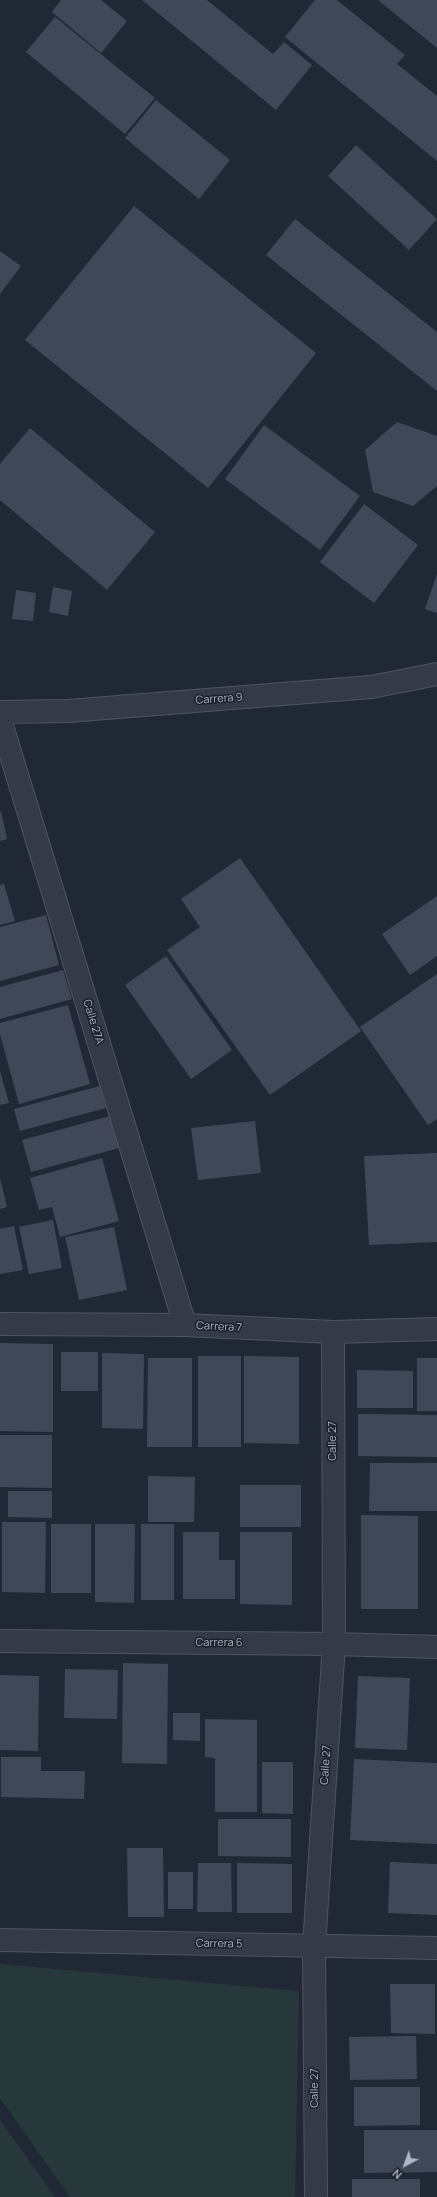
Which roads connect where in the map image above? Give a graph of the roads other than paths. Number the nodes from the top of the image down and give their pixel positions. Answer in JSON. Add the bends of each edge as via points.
{"nodes":[{"id":1,"x":437,"y":674,"type":"edge"},
{"id":2,"x":0,"y":712,"type":"edge"},
{"id":3,"x":0,"y":719,"type":"edge"},
{"id":4,"x":0,"y":1324,"type":"edge"},
{"id":5,"x":185,"y":1325,"type":"junction"},
{"id":6,"x":437,"y":1329,"type":"edge"},
{"id":7,"x":333,"y":1332,"type":"junction"},
{"id":8,"x":0,"y":1641,"type":"edge"},
{"id":9,"x":334,"y":1644,"type":"junction"},
{"id":10,"x":437,"y":1647,"type":"edge"},
{"id":11,"x":0,"y":1940,"type":"edge"},
{"id":12,"x":314,"y":1946,"type":"junction"},
{"id":13,"x":437,"y":1948,"type":"edge"},
{"id":14,"x":316,"y":2197,"type":"edge"}],
"edges":[{"from":1,"to":2,"type":"street","name":"Carrera 9","via":[[371,687],[68,710]]},
{"from":3,"to":5,"type":"street","name":"Calle 27A"},
{"from":4,"to":5,"type":"street","name":"Carrera 7"},
{"from":5,"to":7,"type":"street","name":"Carrera 7"},
{"from":6,"to":7,"type":"street","name":"Carrera 7"},
{"from":7,"to":9,"type":"street","name":"Calle 27"},
{"from":8,"to":9,"type":"street","name":"Carrera 6"},
{"from":9,"to":10,"type":"street","name":"Carrera 6"},
{"from":9,"to":12,"type":"street","name":"Calle 27"},
{"from":11,"to":12,"type":"street","name":"Carrera 5"},
{"from":12,"to":13,"type":"street","name":"Carrera 5"},
{"from":12,"to":14,"type":"street","name":"Calle 27"}]}
